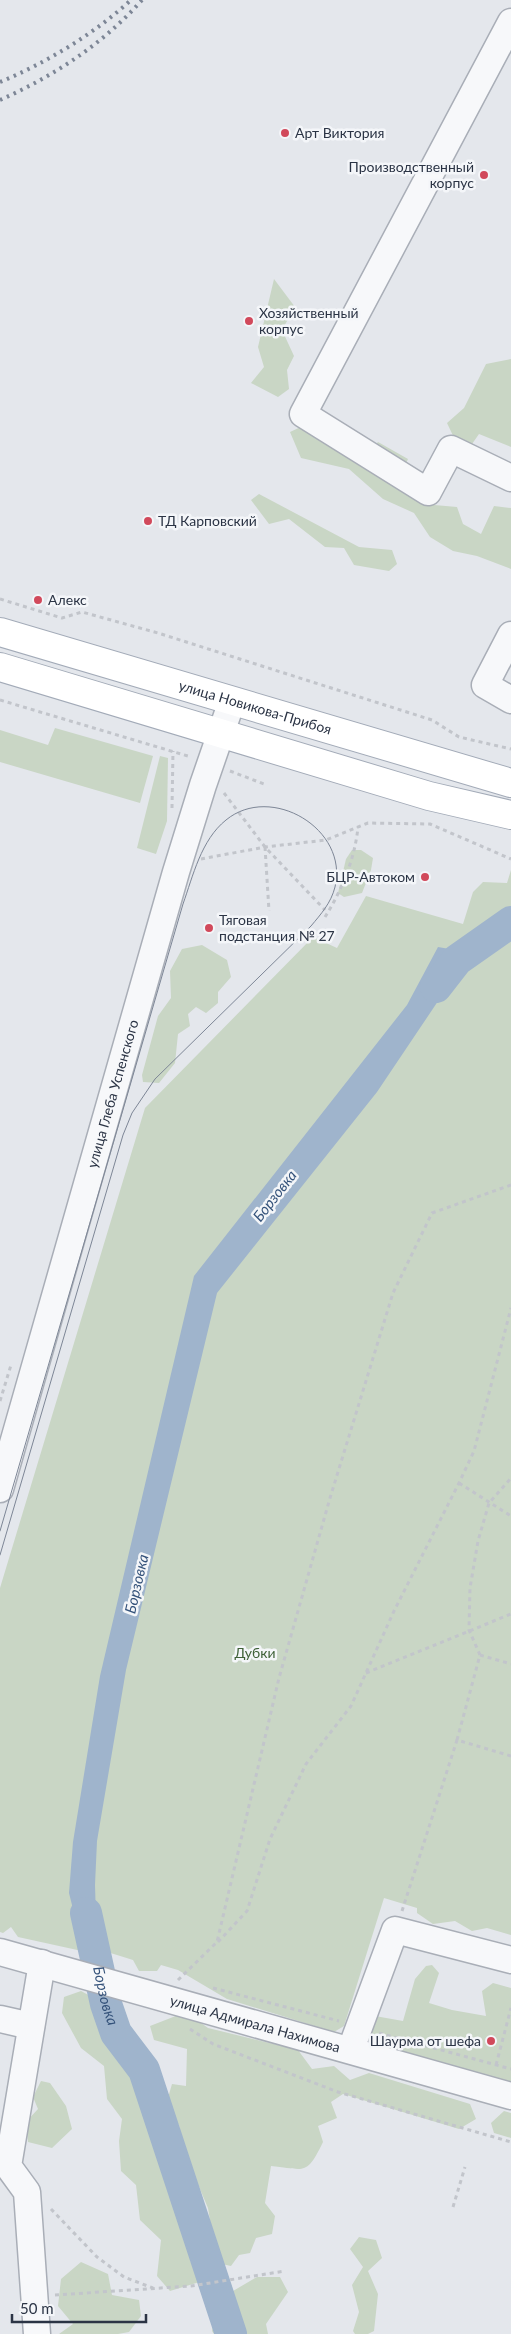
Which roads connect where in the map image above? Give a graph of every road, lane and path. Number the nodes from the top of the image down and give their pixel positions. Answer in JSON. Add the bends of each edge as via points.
{"nodes":[{"id":1,"x":511,"y":22,"type":"edge"},
{"id":2,"x":511,"y":478,"type":"edge"},
{"id":3,"x":0,"y":600,"type":"edge"},
{"id":4,"x":0,"y":632,"type":"edge"},
{"id":5,"x":511,"y":635,"type":"edge"},
{"id":6,"x":0,"y":667,"type":"edge"},
{"id":7,"x":0,"y":700,"type":"edge"},
{"id":8,"x":232,"y":700,"type":"junction"},
{"id":9,"x":511,"y":700,"type":"edge"},
{"id":10,"x":221,"y":733,"type":"junction"},
{"id":11,"x":511,"y":748,"type":"edge"},
{"id":12,"x":173,"y":751,"type":"dead end"},
{"id":13,"x":511,"y":781,"type":"edge"},
{"id":14,"x":224,"y":793,"type":"dead end"},
{"id":15,"x":430,"y":796,"type":"junction"},
{"id":16,"x":511,"y":815,"type":"edge"},
{"id":17,"x":358,"y":826,"type":"junction"},
{"id":18,"x":511,"y":833,"type":"edge"},
{"id":19,"x":265,"y":847,"type":"junction"},
{"id":20,"x":200,"y":859,"type":"dead end"},
{"id":21,"x":511,"y":859,"type":"edge"},
{"id":22,"x":324,"y":910,"type":"dead end"},
{"id":23,"x":269,"y":911,"type":"dead end"},
{"id":24,"x":325,"y":917,"type":"dead end"},
{"id":25,"x":511,"y":1185,"type":"edge"},
{"id":26,"x":511,"y":1308,"type":"edge"},
{"id":27,"x":511,"y":1478,"type":"edge"},
{"id":28,"x":459,"y":1484,"type":"junction"},
{"id":29,"x":0,"y":1489,"type":"edge"},
{"id":30,"x":489,"y":1503,"type":"junction"},
{"id":31,"x":511,"y":1516,"type":"edge"},
{"id":32,"x":511,"y":1614,"type":"edge"},
{"id":33,"x":470,"y":1630,"type":"junction"},
{"id":34,"x":480,"y":1655,"type":"junction"},
{"id":35,"x":511,"y":1664,"type":"edge"},
{"id":36,"x":366,"y":1673,"type":"junction"},
{"id":37,"x":457,"y":1740,"type":"junction"},
{"id":38,"x":511,"y":1756,"type":"edge"},
{"id":39,"x":395,"y":1930,"type":"junction"},
{"id":40,"x":217,"y":1942,"type":"junction"},
{"id":41,"x":0,"y":1952,"type":"edge"},
{"id":42,"x":511,"y":1960,"type":"edge"},
{"id":43,"x":53,"y":1966,"type":"junction"},
{"id":44,"x":184,"y":1984,"type":"dead end"},
{"id":45,"x":209,"y":1987,"type":"dead end"},
{"id":46,"x":511,"y":2008,"type":"edge"},
{"id":47,"x":0,"y":2019,"type":"edge"},
{"id":48,"x":31,"y":2026,"type":"junction"},
{"id":49,"x":186,"y":2026,"type":"dead end"},
{"id":50,"x":355,"y":2038,"type":"junction"},
{"id":51,"x":511,"y":2069,"type":"edge"},
{"id":52,"x":498,"y":2083,"type":"edge"},
{"id":53,"x":511,"y":2142,"type":"edge"},
{"id":54,"x":4,"y":2165,"type":"edge"},
{"id":55,"x":465,"y":2167,"type":"dead end"},
{"id":56,"x":453,"y":2207,"type":"dead end"},
{"id":57,"x":50,"y":2208,"type":"dead end"},
{"id":58,"x":285,"y":2271,"type":"dead end"},
{"id":59,"x":156,"y":2289,"type":"junction"},
{"id":60,"x":33,"y":2321,"type":"edge"}],
"edges":[{"from":1,"to":2,"type":"street","via":[[303,414],[428,492],[451,448]]},
{"from":3,"to":11,"type":"path","via":[[62,618],[82,612],[167,636],[432,720],[459,737]]},
{"from":4,"to":8,"type":"main road","name":"улица Новикова-Прибоя"},
{"from":5,"to":9,"type":"street","via":[[485,685]]},
{"from":6,"to":10,"type":"main road"},
{"from":7,"to":12,"type":"path"},
{"from":8,"to":10,"type":"street","name":"улица Глеба Успенского"},
{"from":8,"to":13,"type":"main road","name":"улица Новикова-Прибоя"},
{"from":10,"to":15,"type":"main road"},
{"from":10,"to":29,"type":"street","name":"улица Глеба Успенского","via":[[176,872]]},
{"from":14,"to":19,"type":"path"},
{"from":15,"to":16,"type":"main road"},
{"from":15,"to":18,"type":"main road"},
{"from":17,"to":19,"type":"path","via":[[326,840]]},
{"from":17,"to":21,"type":"path","via":[[368,823],[430,824]]},
{"from":17,"to":24,"type":"path","via":[[356,846],[336,900]]},
{"from":19,"to":20,"type":"path"},
{"from":19,"to":22,"type":"path"},
{"from":19,"to":23,"type":"path"},
{"from":25,"to":40,"type":"path","via":[[432,1213],[393,1293],[279,1678]]},
{"from":26,"to":28,"type":"path","via":[[474,1451]]},
{"from":27,"to":30,"type":"path"},
{"from":28,"to":30,"type":"path"},
{"from":28,"to":36,"type":"path"},
{"from":30,"to":31,"type":"path"},
{"from":30,"to":33,"type":"path","via":[[470,1588]]},
{"from":32,"to":33,"type":"path"},
{"from":33,"to":34,"type":"path"},
{"from":33,"to":36,"type":"path"},
{"from":34,"to":35,"type":"path"},
{"from":34,"to":37,"type":"path"},
{"from":36,"to":40,"type":"path","via":[[351,1706],[306,1764],[270,1839],[247,1910]]},
{"from":37,"to":38,"type":"path"},
{"from":37,"to":39,"type":"path"},
{"from":39,"to":42,"type":"street"},
{"from":39,"to":50,"type":"street"},
{"from":40,"to":44,"type":"path","via":[[175,1982]]},
{"from":41,"to":43,"type":"street","name":"улица Адмирала Нахимова"},
{"from":43,"to":48,"type":"street"},
{"from":43,"to":50,"type":"street","name":"улица Адмирала Нахимова","via":[[139,1990]]},
{"from":45,"to":50,"type":"path","via":[[226,1989]]},
{"from":46,"to":52,"type":"path"},
{"from":47,"to":48,"type":"street"},
{"from":48,"to":54,"type":"street"},
{"from":49,"to":53,"type":"path","via":[[213,2044],[338,2092]]},
{"from":50,"to":52,"type":"street","name":"улица Адмирала Нахимова"},
{"from":50,"to":52,"type":"path"},
{"from":51,"to":52,"type":"path"},
{"from":54,"to":60,"type":"street","via":[[27,2192]]},
{"from":55,"to":56,"type":"path"},
{"from":57,"to":59,"type":"path","via":[[97,2257],[124,2277]]},
{"from":58,"to":59,"type":"path"},
{"from":59,"to":60,"type":"path"}]}
